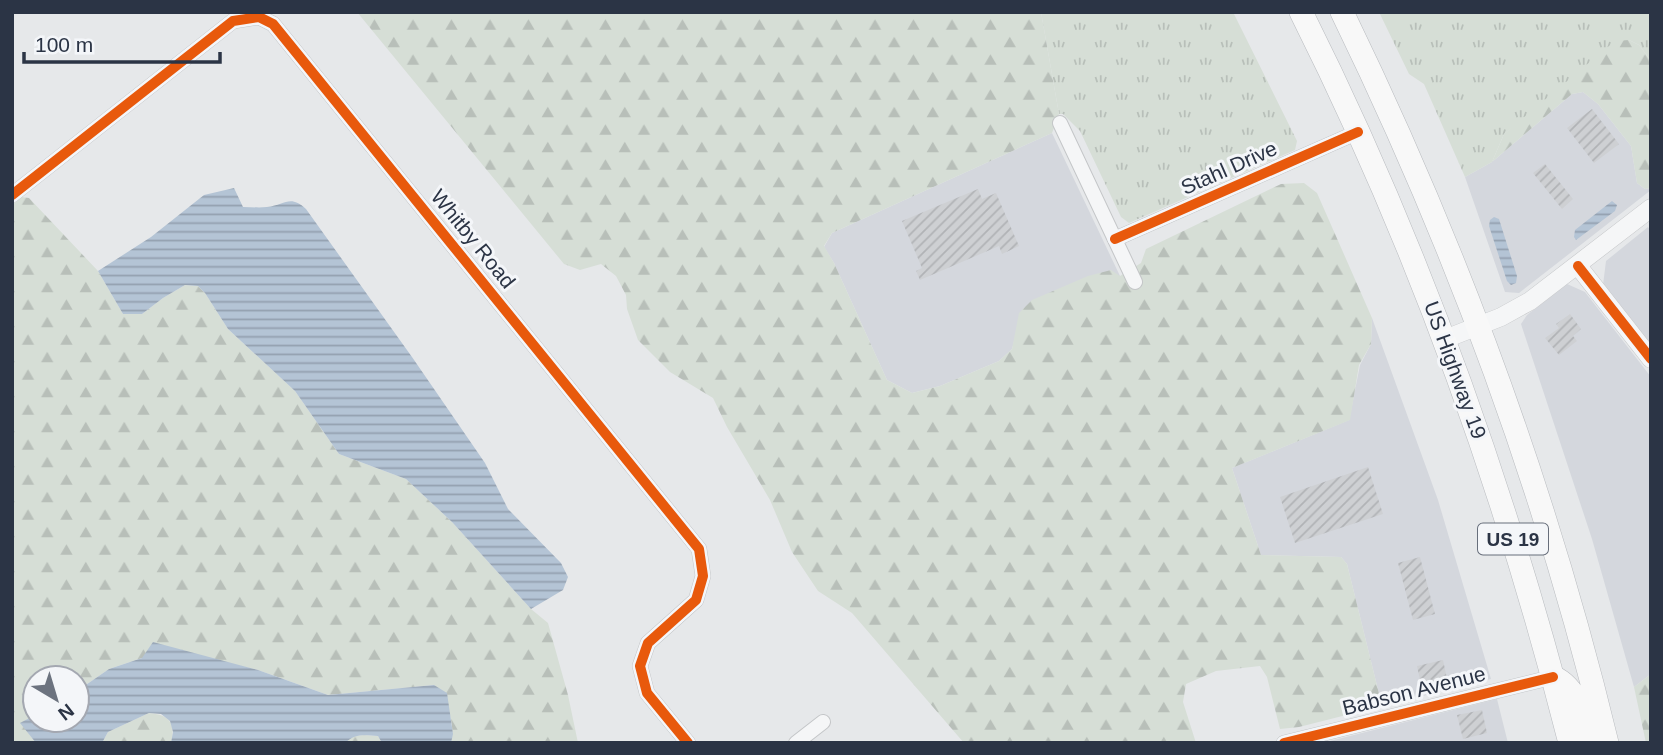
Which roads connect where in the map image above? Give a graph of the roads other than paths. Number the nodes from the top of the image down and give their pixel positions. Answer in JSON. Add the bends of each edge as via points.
{"nodes":[{"id":1,"x":1301,"y":12,"type":"edge"},
{"id":2,"x":1342,"y":12,"type":"edge"},
{"id":3,"x":1060,"y":123,"type":"dead end"},
{"id":4,"x":1358,"y":132,"type":"junction"},
{"id":5,"x":12,"y":195,"type":"edge"},
{"id":6,"x":1651,"y":208,"type":"edge"},
{"id":7,"x":1115,"y":239,"type":"junction"},
{"id":8,"x":1578,"y":266,"type":"junction"},
{"id":9,"x":1135,"y":282,"type":"dead end"},
{"id":10,"x":1478,"y":326,"type":"junction"},
{"id":11,"x":1445,"y":339,"type":"junction"},
{"id":12,"x":1651,"y":359,"type":"edge"},
{"id":13,"x":1553,"y":677,"type":"junction"},
{"id":14,"x":823,"y":722,"type":"dead end"},
{"id":15,"x":1292,"y":742,"type":"edge"},
{"id":16,"x":688,"y":743,"type":"edge"},
{"id":17,"x":796,"y":743,"type":"edge"},
{"id":18,"x":1570,"y":743,"type":"edge"},
{"id":19,"x":1590,"y":743,"type":"edge"},
{"id":20,"x":1607,"y":743,"type":"edge"}],
"edges":[{"from":1,"to":4,"type":"highway","name":"US Highway 19","number":"US 19"},
{"from":2,"to":10,"type":"highway","name":"US Highway 19","number":"US 19","via":[[1416,171]]},
{"from":3,"to":7,"type":"street"},
{"from":4,"to":7,"type":"street","name":"Stahl Drive"},
{"from":4,"to":11,"type":"highway","name":"US Highway 19","number":"US 19"},
{"from":5,"to":16,"type":"street","name":"Whitby Road","via":[[233,21],[259,17],[273,24],[699,550],[703,576],[696,600],[648,643],[640,666],[647,693]]},
{"from":6,"to":8,"type":"street"},
{"from":7,"to":9,"type":"street"},
{"from":8,"to":10,"type":"street","via":[[1530,301]]},
{"from":8,"to":12,"type":"street"},
{"from":10,"to":11,"type":"street"},
{"from":10,"to":20,"type":"highway","name":"US Highway 19","number":"US 19","via":[[1562,574]]},
{"from":11,"to":13,"type":"highway","name":"US Highway 19","number":"US 19","via":[[1490,466]]},
{"from":13,"to":15,"type":"street","name":"Babson Avenue"},
{"from":13,"to":18,"type":"highway","name":"US Highway 19","number":"US 19"},
{"from":13,"to":19,"type":"highway","via":[[1562,681],[1580,707]]},
{"from":14,"to":17,"type":"street"}]}
